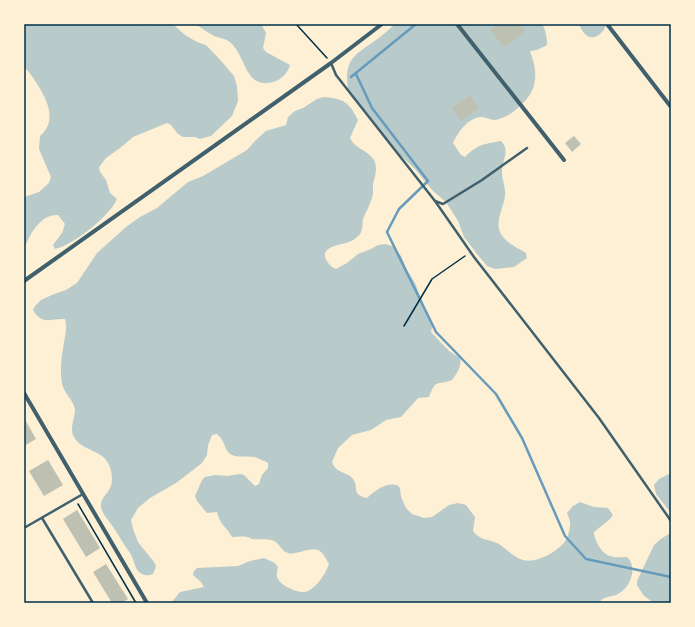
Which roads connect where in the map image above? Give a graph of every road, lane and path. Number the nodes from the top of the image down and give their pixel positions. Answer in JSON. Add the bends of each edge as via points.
{"nodes":[{"id":1,"x":296,"y":24,"type":"edge"},
{"id":2,"x":382,"y":24,"type":"edge"},
{"id":3,"x":457,"y":24,"type":"edge"},
{"id":4,"x":607,"y":24,"type":"edge"},
{"id":5,"x":331,"y":62,"type":"junction"},
{"id":6,"x":671,"y":107,"type":"edge"},
{"id":7,"x":527,"y":148,"type":"dead end"},
{"id":8,"x":564,"y":160,"type":"dead end"},
{"id":9,"x":435,"y":201,"type":"junction"},
{"id":10,"x":470,"y":252,"type":"junction"},
{"id":11,"x":24,"y":281,"type":"edge"},
{"id":12,"x":404,"y":326,"type":"dead end"},
{"id":13,"x":24,"y":393,"type":"edge"},
{"id":14,"x":84,"y":494,"type":"junction"},
{"id":15,"x":75,"y":499,"type":"junction"},
{"id":16,"x":42,"y":518,"type":"junction"},
{"id":17,"x":671,"y":521,"type":"edge"},
{"id":18,"x":24,"y":528,"type":"edge"},
{"id":19,"x":93,"y":603,"type":"edge"},
{"id":20,"x":136,"y":603,"type":"edge"},
{"id":21,"x":147,"y":603,"type":"edge"}],
"edges":[{"from":1,"to":5,"type":"path"},
{"from":2,"to":5,"type":"street"},
{"from":3,"to":8,"type":"street"},
{"from":4,"to":6,"type":"street"},
{"from":5,"to":9,"type":"lane","via":[[336,75]]},
{"from":5,"to":11,"type":"street"},
{"from":7,"to":9,"type":"lane","via":[[443,204]]},
{"from":9,"to":10,"type":"lane"},
{"from":10,"to":12,"type":"path","via":[[432,279]]},
{"from":10,"to":17,"type":"lane","via":[[599,418]]},
{"from":13,"to":14,"type":"street"},
{"from":14,"to":15,"type":"lane"},
{"from":14,"to":21,"type":"street"},
{"from":15,"to":16,"type":"lane"},
{"from":15,"to":20,"type":"path"},
{"from":16,"to":18,"type":"lane"},
{"from":16,"to":19,"type":"lane"}]}
